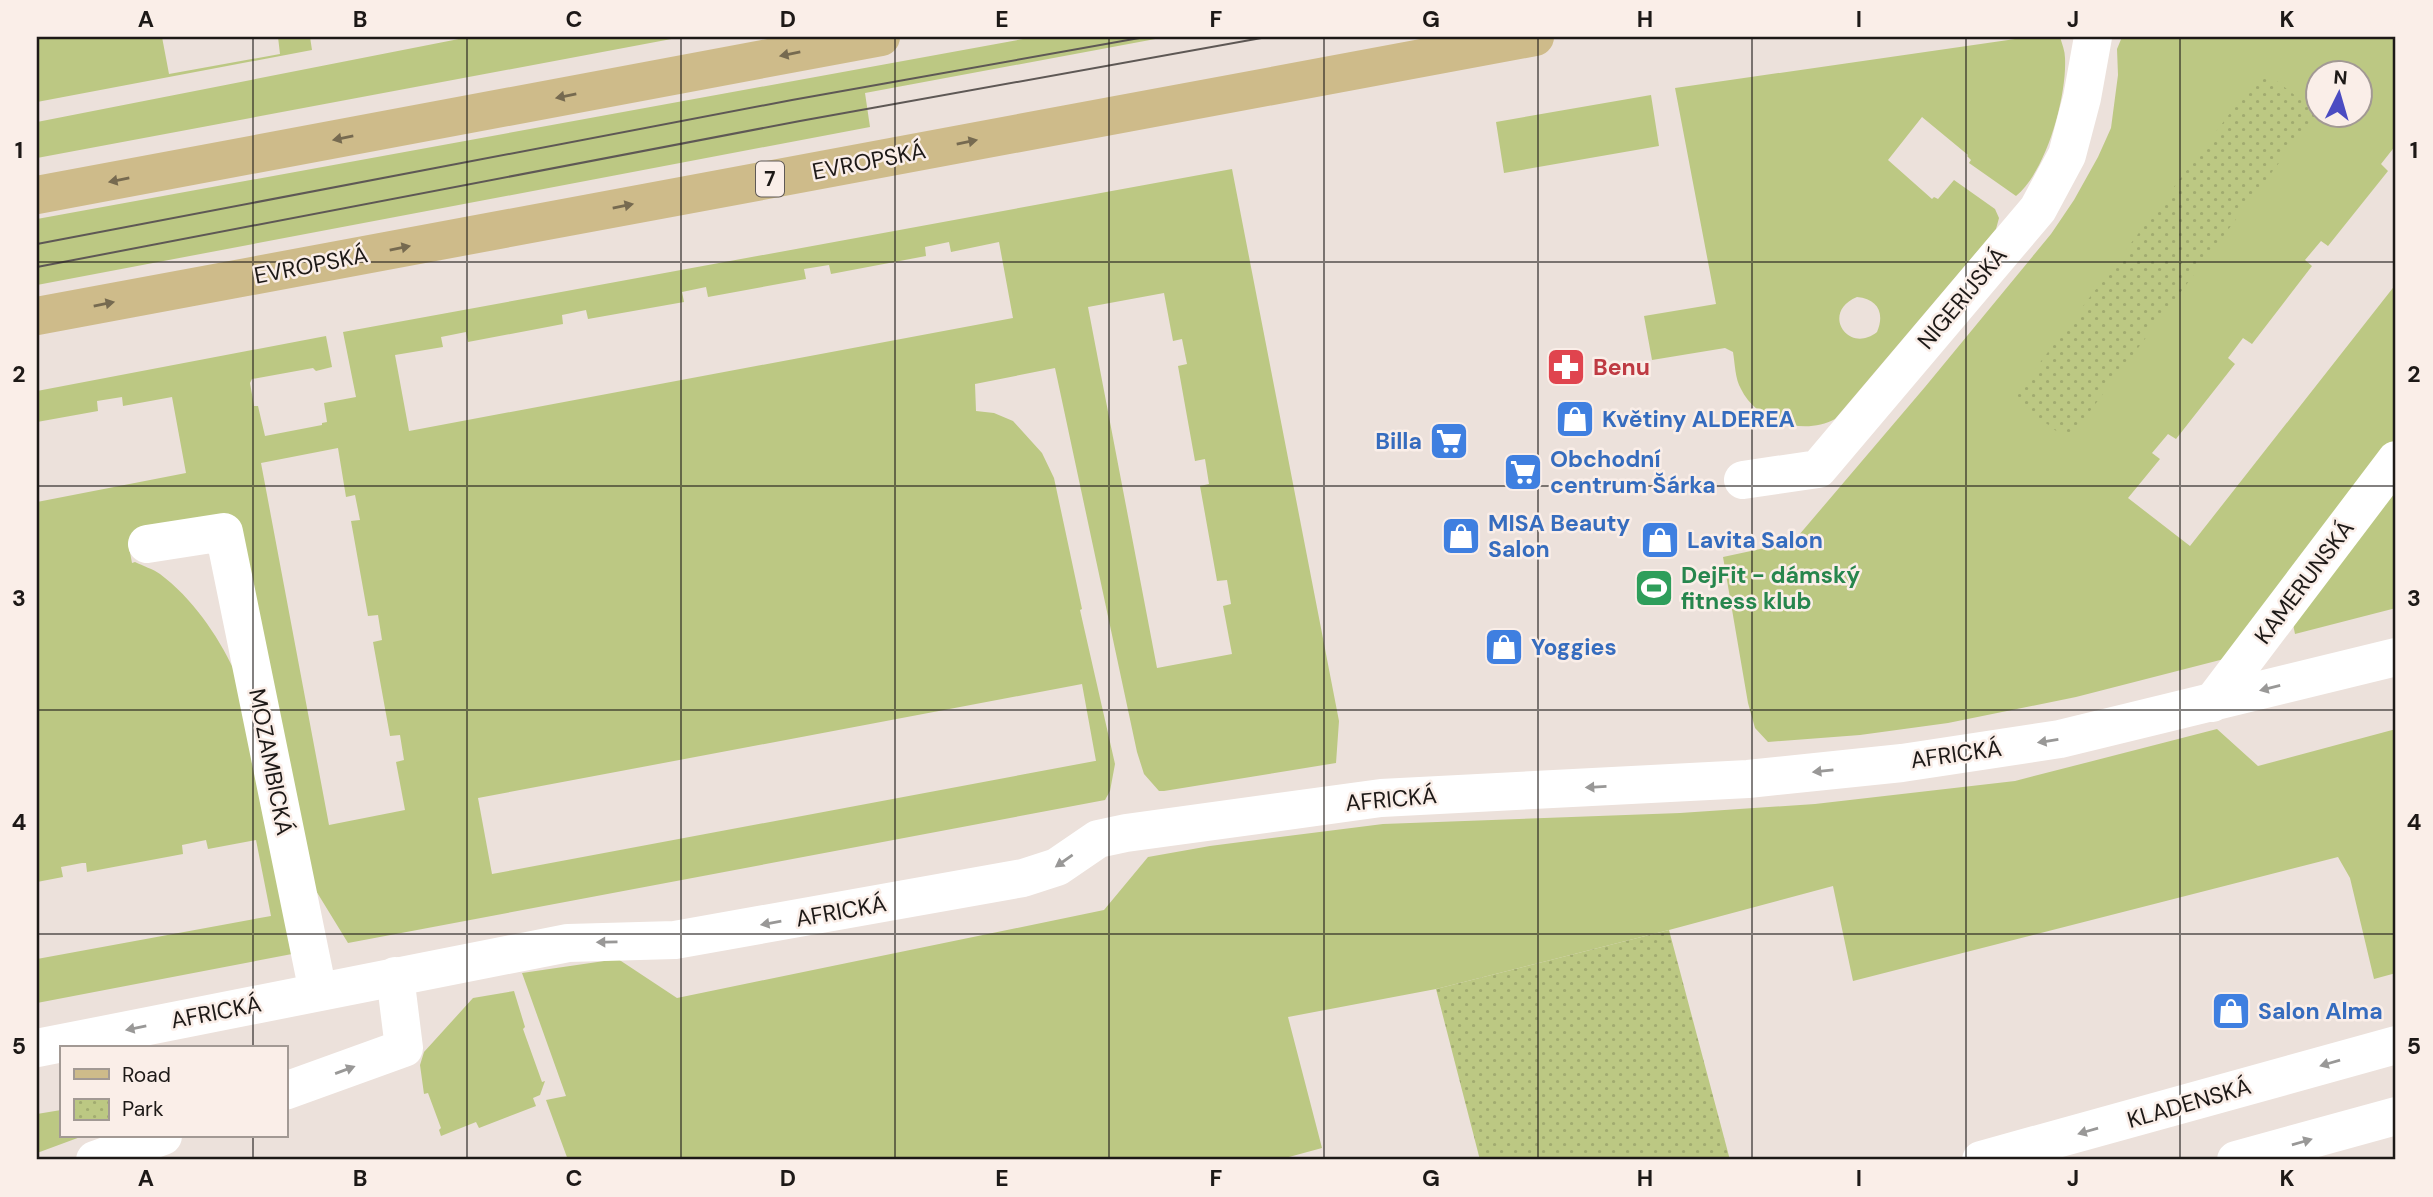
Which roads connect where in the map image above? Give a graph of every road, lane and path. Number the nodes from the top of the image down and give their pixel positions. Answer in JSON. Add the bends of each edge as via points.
{"nodes":[{"id":1,"x":881,"y":37,"type":"edge"},
{"id":2,"x":1535,"y":37,"type":"edge"},
{"id":3,"x":2093,"y":37,"type":"edge"},
{"id":4,"x":37,"y":195,"type":"edge"},
{"id":5,"x":37,"y":316,"type":"edge"},
{"id":6,"x":2396,"y":460,"type":"edge"},
{"id":7,"x":1743,"y":480,"type":"dead end"},
{"id":8,"x":147,"y":544,"type":"dead end"},
{"id":9,"x":2396,"y":657,"type":"edge"},
{"id":10,"x":2212,"y":703,"type":"junction"},
{"id":11,"x":395,"y":976,"type":"junction"},
{"id":12,"x":318,"y":992,"type":"junction"},
{"id":13,"x":2396,"y":1045,"type":"edge"},
{"id":14,"x":37,"y":1048,"type":"edge"},
{"id":15,"x":287,"y":1090,"type":"edge"},
{"id":16,"x":2396,"y":1116,"type":"edge"},
{"id":17,"x":157,"y":1138,"type":"edge"},
{"id":18,"x":95,"y":1160,"type":"edge"},
{"id":19,"x":1981,"y":1160,"type":"edge"},
{"id":20,"x":2236,"y":1160,"type":"edge"}],
"edges":[{"from":1,"to":4,"type":"main road","one_way":true},
{"from":5,"to":2,"type":"main road","name":"EVROPSKÁ","number":"7","one_way":true},
{"from":3,"to":7,"type":"street","name":"NIGERIJSKÁ","via":[[2067,155],[2038,209],[1818,469]]},
{"from":6,"to":10,"type":"street","name":"KAMERUNSKÁ"},
{"from":8,"to":12,"type":"street","name":"MOZAMBICKÁ","via":[[225,532]]},
{"from":9,"to":10,"type":"street","name":"AFRICKÁ","one_way":true},
{"from":10,"to":11,"type":"street","name":"AFRICKÁ","one_way":true,"via":[[2060,739],[1902,762],[1748,779],[1381,798],[1126,833],[1098,839],[1057,867],[1023,878],[675,940],[568,943]]},
{"from":11,"to":12,"type":"street","name":"AFRICKÁ"},
{"from":15,"to":11,"type":"street","one_way":true,"via":[[404,1048]]},
{"from":12,"to":14,"type":"street","name":"AFRICKÁ","one_way":true},
{"from":13,"to":19,"type":"street","name":"KLADENSKÁ","one_way":true},
{"from":20,"to":16,"type":"street","one_way":true},
{"from":17,"to":18,"type":"street"}]}
